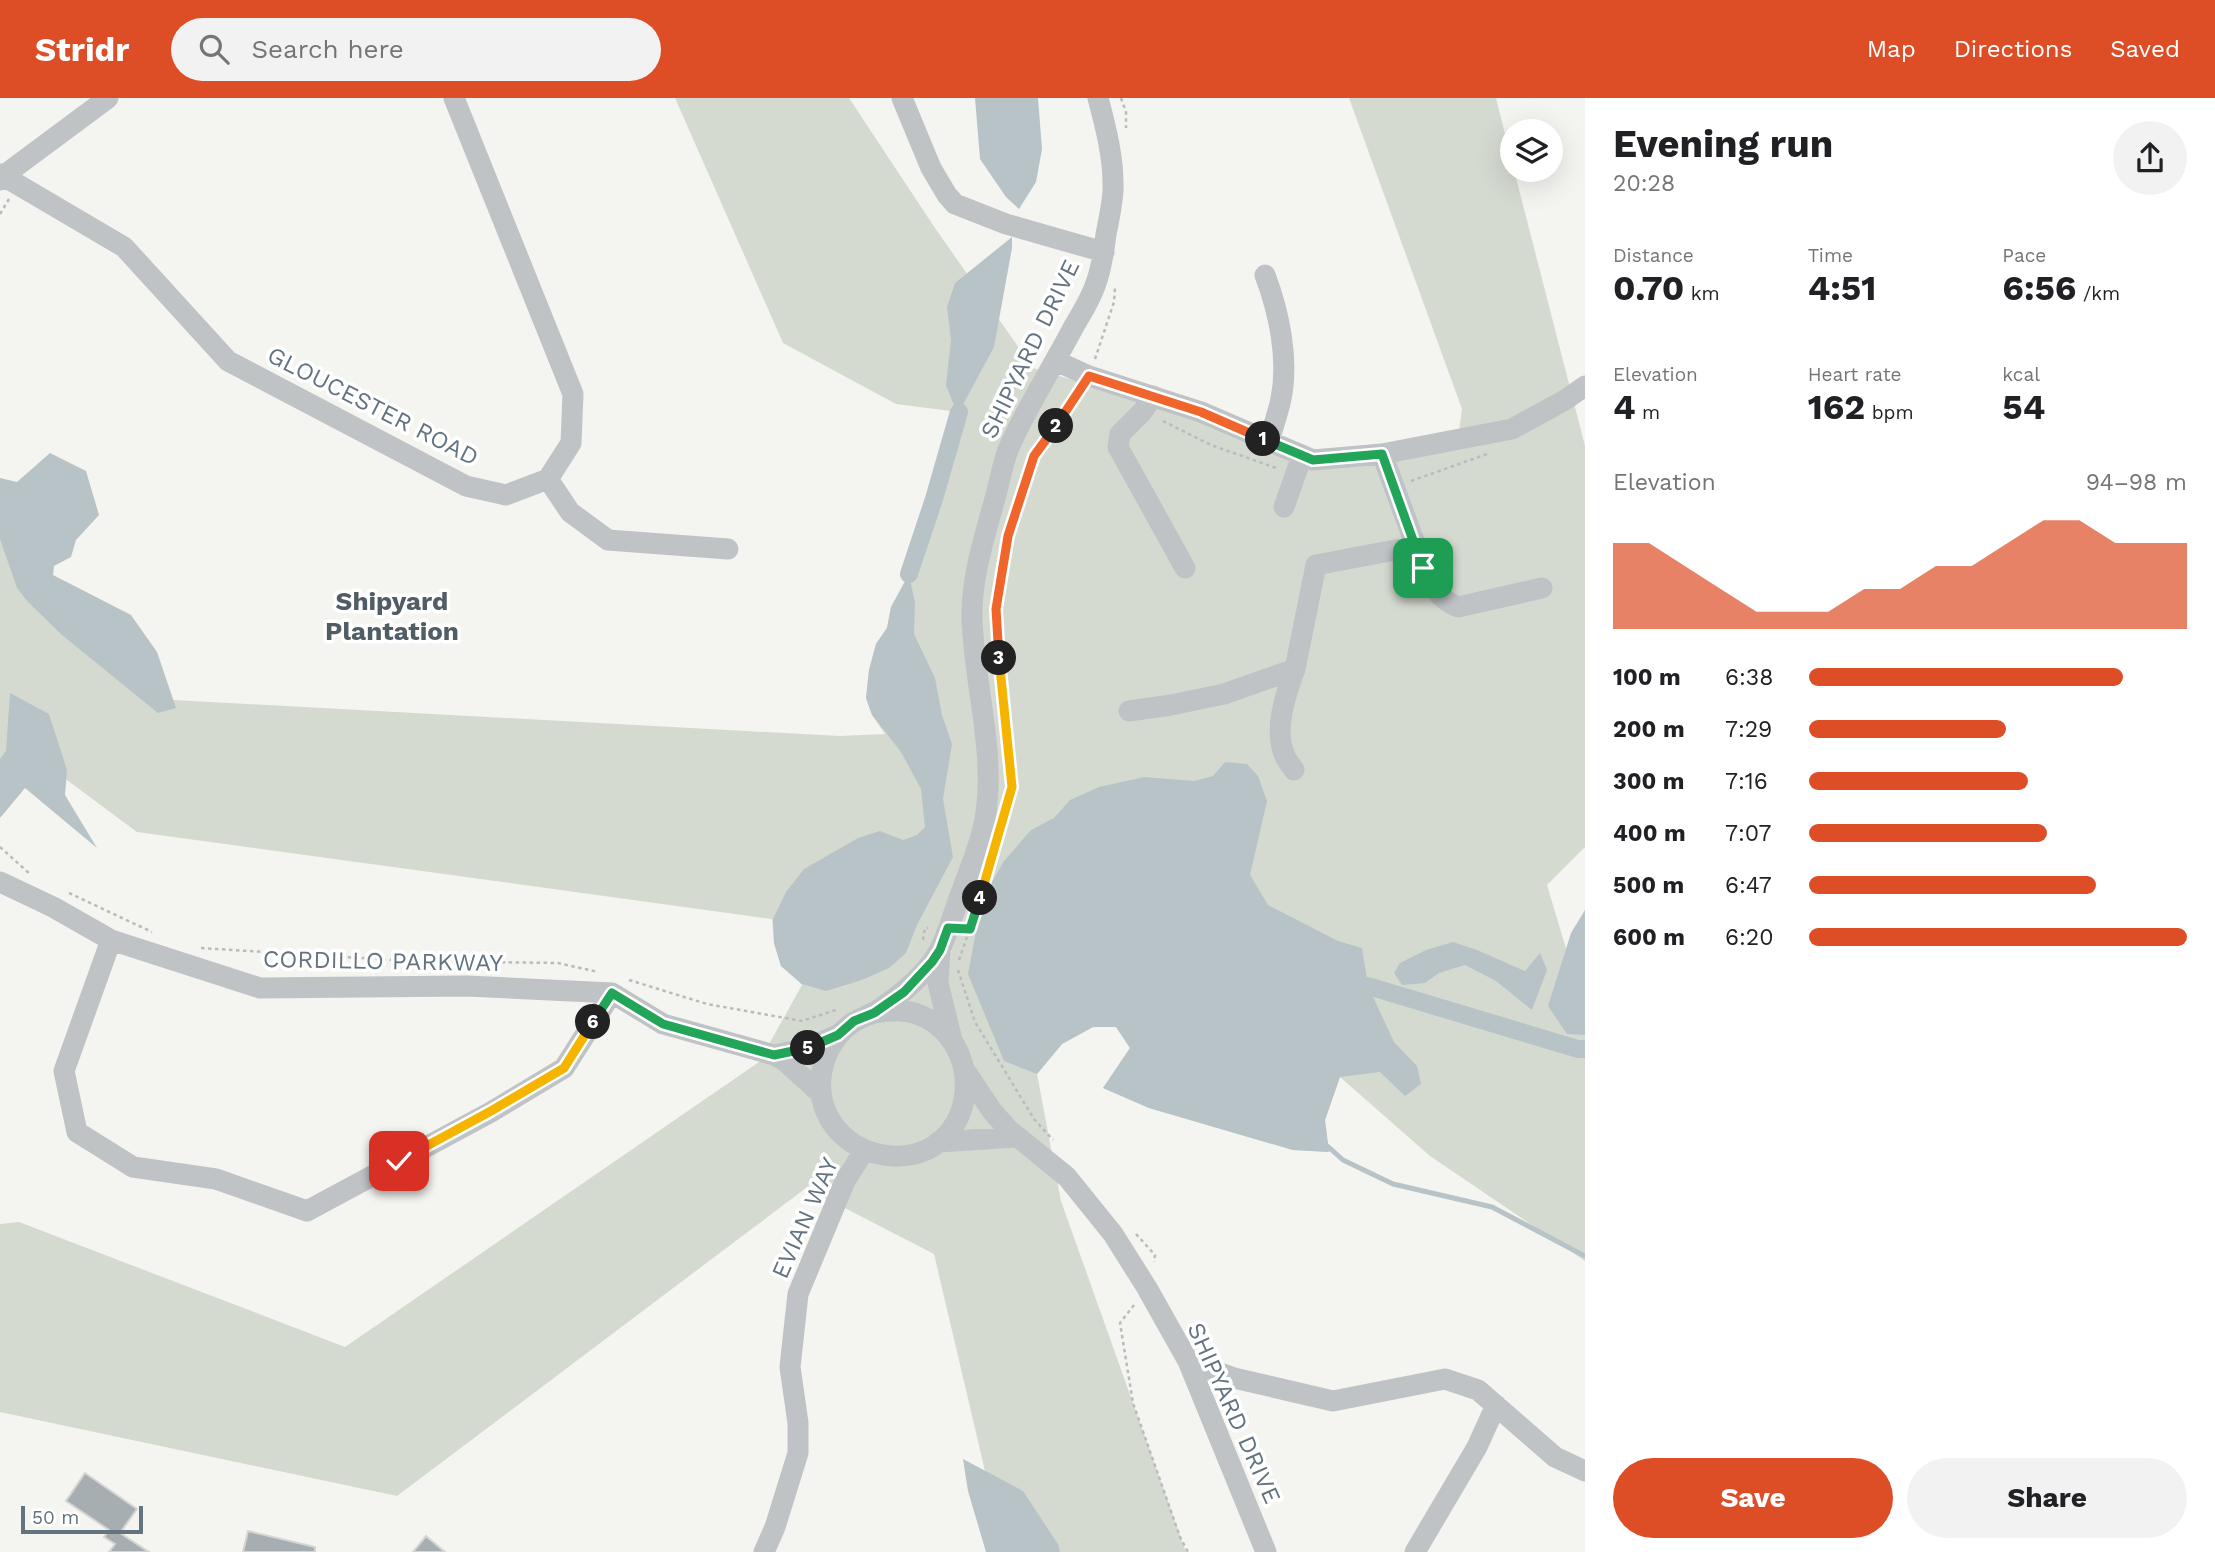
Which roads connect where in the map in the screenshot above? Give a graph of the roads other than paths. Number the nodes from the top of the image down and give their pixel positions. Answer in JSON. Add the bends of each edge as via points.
{"nodes":[{"id":1,"x":108,"y":98,"type":"edge"},
{"id":2,"x":454,"y":98,"type":"edge"},
{"id":3,"x":902,"y":98,"type":"edge"},
{"id":4,"x":1098,"y":98,"type":"edge"},
{"id":5,"x":1,"y":177,"type":"edge"},
{"id":6,"x":1104,"y":252,"type":"junction"},
{"id":7,"x":1265,"y":275,"type":"dead end"},
{"id":8,"x":1056,"y":361,"type":"junction"},
{"id":9,"x":1585,"y":386,"type":"edge"},
{"id":10,"x":1153,"y":396,"type":"junction"},
{"id":11,"x":1269,"y":441,"type":"junction"},
{"id":12,"x":1382,"y":454,"type":"junction"},
{"id":13,"x":1302,"y":456,"type":"junction"},
{"id":14,"x":548,"y":479,"type":"junction"},
{"id":15,"x":1284,"y":507,"type":"dead end"},
{"id":16,"x":1416,"y":546,"type":"junction"},
{"id":17,"x":727,"y":549,"type":"dead end"},
{"id":18,"x":1185,"y":568,"type":"dead end"},
{"id":19,"x":1542,"y":588,"type":"dead end"},
{"id":20,"x":1295,"y":669,"type":"junction"},
{"id":21,"x":1129,"y":710,"type":"dead end"},
{"id":22,"x":1294,"y":770,"type":"dead end"},
{"id":23,"x":0,"y":882,"type":"edge"},
{"id":24,"x":111,"y":940,"type":"junction"},
{"id":25,"x":930,"y":950,"type":"junction"},
{"id":26,"x":614,"y":982,"type":"junction"},
{"id":27,"x":874,"y":1013,"type":"junction"},
{"id":28,"x":838,"y":1035,"type":"junction"},
{"id":29,"x":952,"y":1040,"type":"junction"},
{"id":30,"x":774,"y":1055,"type":"junction"},
{"id":31,"x":964,"y":1069,"type":"junction"},
{"id":32,"x":820,"y":1093,"type":"junction"},
{"id":33,"x":1018,"y":1137,"type":"junction"},
{"id":34,"x":938,"y":1142,"type":"junction"},
{"id":35,"x":864,"y":1151,"type":"junction"},
{"id":36,"x":1188,"y":1361,"type":"junction"},
{"id":37,"x":1496,"y":1405,"type":"junction"},
{"id":38,"x":1585,"y":1471,"type":"edge"},
{"id":39,"x":764,"y":1552,"type":"edge"},
{"id":40,"x":1266,"y":1552,"type":"edge"},
{"id":41,"x":1415,"y":1552,"type":"edge"}],
"edges":[{"from":1,"to":5,"type":"street"},
{"from":2,"to":14,"type":"street","via":[[573,394],[571,443]]},
{"from":3,"to":6,"type":"street","via":[[931,168],[955,204]]},
{"from":4,"to":6,"type":"street","name":"SHIPYARD DRIVE","via":[[1108,135],[1113,190]]},
{"from":5,"to":14,"type":"street","name":"GLOUCESTER ROAD","via":[[124,247],[228,360],[466,486],[506,495]]},
{"from":6,"to":8,"type":"street","name":"SHIPYARD DRIVE","via":[[1097,283]]},
{"from":7,"to":11,"type":"street","via":[[1276,306],[1284,380]]},
{"from":8,"to":10,"type":"street"},
{"from":8,"to":25,"type":"street","name":"SHIPYARD DRIVE","via":[[1009,446],[976,570],[972,618],[988,764],[986,814],[948,928]]},
{"from":9,"to":12,"type":"street","via":[[1512,429]]},
{"from":10,"to":11,"type":"street"},
{"from":10,"to":18,"type":"street","via":[[1120,434],[1118,447]]},
{"from":11,"to":13,"type":"street"},
{"from":12,"to":13,"type":"street","via":[[1313,460]]},
{"from":12,"to":16,"type":"street"},
{"from":13,"to":15,"type":"street"},
{"from":14,"to":17,"type":"street","via":[[570,512],[608,540]]},
{"from":16,"to":19,"type":"street","via":[[1435,591],[1458,607]]},
{"from":16,"to":20,"type":"street","via":[[1316,565]]},
{"from":20,"to":21,"type":"street","via":[[1224,694]]},
{"from":20,"to":22,"type":"street","via":[[1281,731],[1284,754]]},
{"from":23,"to":24,"type":"street","name":"CORDILLO PARKWAY"},
{"from":24,"to":26,"type":"street","name":"CORDILLO PARKWAY","via":[[260,988]]},
{"from":24,"to":26,"type":"street","via":[[64,1071],[77,1132],[133,1167],[216,1179],[307,1210],[564,1068]]},
{"from":25,"to":27,"type":"street","name":"SHIPYARD DRIVE","via":[[932,962],[904,992]]},
{"from":25,"to":29,"type":"street","name":"SHIPYARD DRIVE"},
{"from":26,"to":30,"type":"street","name":"CORDILLO PARKWAY","via":[[663,1024]]},
{"from":27,"to":28,"type":"street","via":[[854,1021]]},
{"from":27,"to":29,"type":"street","via":[[917,1014]]},
{"from":28,"to":30,"type":"street","name":"CORDILLO PARKWAY"},
{"from":28,"to":32,"type":"street","via":[[826,1053]]},
{"from":29,"to":31,"type":"street"},
{"from":30,"to":32,"type":"street","name":"CORDILLO PARKWAY"},
{"from":31,"to":33,"type":"street","name":"SHIPYARD DRIVE","via":[[992,1111]]},
{"from":31,"to":34,"type":"street","via":[[964,1104],[955,1124]]},
{"from":32,"to":35,"type":"street","via":[[835,1128]]},
{"from":33,"to":34,"type":"street"},
{"from":33,"to":36,"type":"street","name":"SHIPYARD DRIVE","via":[[1067,1177],[1113,1234]]},
{"from":34,"to":35,"type":"street","via":[[915,1154],[889,1157]]},
{"from":35,"to":39,"type":"street","name":"EVIAN WAY","via":[[845,1181],[798,1294],[790,1367],[799,1423],[798,1452]]},
{"from":36,"to":37,"type":"street","via":[[1234,1378],[1333,1401],[1445,1379],[1478,1390]]},
{"from":36,"to":40,"type":"street","name":"SHIPYARD DRIVE"},
{"from":37,"to":38,"type":"street","via":[[1555,1457]]},
{"from":37,"to":41,"type":"street","via":[[1478,1447]]}]}
